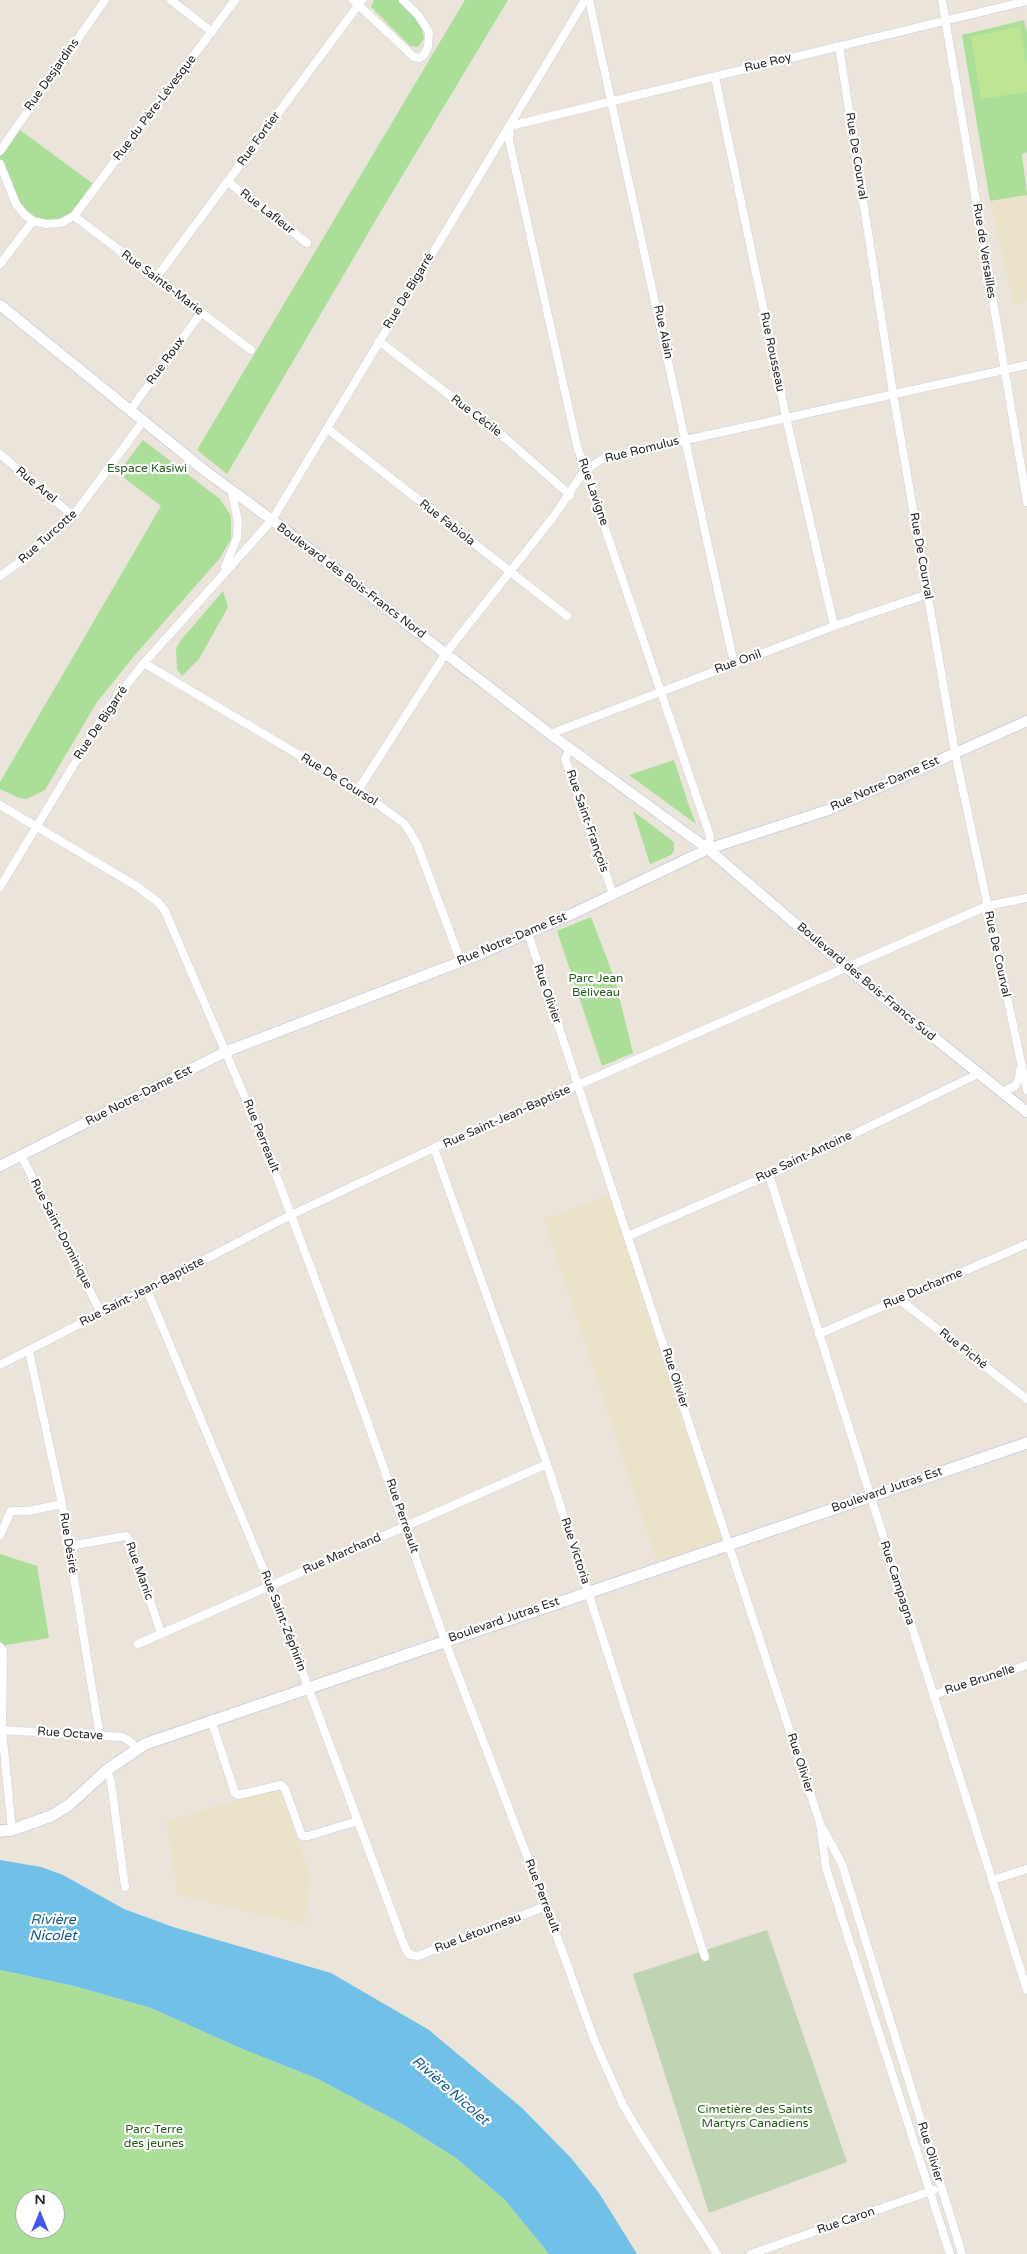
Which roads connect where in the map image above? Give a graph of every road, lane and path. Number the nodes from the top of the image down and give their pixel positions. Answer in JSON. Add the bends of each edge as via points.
{"nodes":[{"id":1,"x":105,"y":0,"type":"edge"},
{"id":2,"x":171,"y":0,"type":"edge"},
{"id":3,"x":235,"y":0,"type":"edge"},
{"id":4,"x":403,"y":0,"type":"edge"},
{"id":5,"x":585,"y":0,"type":"edge"},
{"id":6,"x":589,"y":0,"type":"edge"},
{"id":7,"x":942,"y":0,"type":"edge"},
{"id":8,"x":358,"y":1,"type":"edge"},
{"id":9,"x":1027,"y":1,"type":"edge"},
{"id":10,"x":946,"y":21,"type":"junction"},
{"id":11,"x":212,"y":32,"type":"junction"},
{"id":12,"x":839,"y":46,"type":"junction"},
{"id":13,"x":715,"y":77,"type":"junction"},
{"id":14,"x":613,"y":102,"type":"junction"},
{"id":15,"x":510,"y":126,"type":"junction"},
{"id":16,"x":0,"y":150,"type":"edge"},
{"id":17,"x":0,"y":164,"type":"edge"},
{"id":18,"x":228,"y":182,"type":"junction"},
{"id":19,"x":74,"y":216,"type":"junction"},
{"id":20,"x":33,"y":221,"type":"junction"},
{"id":21,"x":307,"y":242,"type":"dead end"},
{"id":22,"x":0,"y":264,"type":"edge"},
{"id":23,"x":156,"y":278,"type":"junction"},
{"id":24,"x":0,"y":305,"type":"edge"},
{"id":25,"x":201,"y":313,"type":"junction"},
{"id":26,"x":378,"y":341,"type":"junction"},
{"id":27,"x":251,"y":350,"type":"dead end"},
{"id":28,"x":1027,"y":365,"type":"edge"},
{"id":29,"x":1004,"y":370,"type":"junction"},
{"id":30,"x":893,"y":394,"type":"junction"},
{"id":31,"x":131,"y":409,"type":"junction"},
{"id":32,"x":786,"y":417,"type":"junction"},
{"id":33,"x":144,"y":420,"type":"junction"},
{"id":34,"x":328,"y":430,"type":"junction"},
{"id":35,"x":686,"y":440,"type":"junction"},
{"id":36,"x":0,"y":454,"type":"edge"},
{"id":37,"x":584,"y":471,"type":"junction"},
{"id":38,"x":231,"y":490,"type":"junction"},
{"id":39,"x":570,"y":495,"type":"junction"},
{"id":40,"x":1027,"y":502,"type":"edge"},
{"id":41,"x":73,"y":516,"type":"junction"},
{"id":42,"x":272,"y":520,"type":"junction"},
{"id":43,"x":509,"y":572,"type":"junction"},
{"id":44,"x":222,"y":573,"type":"junction"},
{"id":45,"x":0,"y":576,"type":"edge"},
{"id":46,"x":928,"y":594,"type":"junction"},
{"id":47,"x":568,"y":616,"type":"dead end"},
{"id":48,"x":834,"y":626,"type":"junction"},
{"id":49,"x":446,"y":653,"type":"junction"},
{"id":50,"x":144,"y":663,"type":"junction"},
{"id":51,"x":734,"y":664,"type":"junction"},
{"id":52,"x":660,"y":691,"type":"junction"},
{"id":53,"x":1027,"y":721,"type":"edge"},
{"id":54,"x":550,"y":734,"type":"junction"},
{"id":55,"x":570,"y":749,"type":"junction"},
{"id":56,"x":955,"y":754,"type":"junction"},
{"id":57,"x":358,"y":790,"type":"junction"},
{"id":58,"x":0,"y":805,"type":"edge"},
{"id":59,"x":35,"y":826,"type":"junction"},
{"id":60,"x":708,"y":849,"type":"junction"},
{"id":61,"x":0,"y":887,"type":"edge"},
{"id":62,"x":613,"y":894,"type":"junction"},
{"id":63,"x":1027,"y":898,"type":"edge"},
{"id":64,"x":987,"y":906,"type":"junction"},
{"id":65,"x":528,"y":933,"type":"junction"},
{"id":66,"x":461,"y":962,"type":"junction"},
{"id":67,"x":847,"y":968,"type":"junction"},
{"id":68,"x":225,"y":1052,"type":"junction"},
{"id":69,"x":1021,"y":1063,"type":"junction"},
{"id":70,"x":978,"y":1074,"type":"junction"},
{"id":71,"x":578,"y":1085,"type":"junction"},
{"id":72,"x":1027,"y":1090,"type":"edge"},
{"id":73,"x":1002,"y":1092,"type":"junction"},
{"id":74,"x":1027,"y":1112,"type":"edge"},
{"id":75,"x":434,"y":1148,"type":"junction"},
{"id":76,"x":21,"y":1155,"type":"junction"},
{"id":77,"x":0,"y":1166,"type":"edge"},
{"id":78,"x":769,"y":1175,"type":"junction"},
{"id":79,"x":292,"y":1215,"type":"junction"},
{"id":80,"x":628,"y":1236,"type":"junction"},
{"id":81,"x":1026,"y":1246,"type":"edge"},
{"id":82,"x":147,"y":1290,"type":"junction"},
{"id":83,"x":899,"y":1299,"type":"junction"},
{"id":84,"x":101,"y":1314,"type":"junction"},
{"id":85,"x":819,"y":1334,"type":"junction"},
{"id":86,"x":29,"y":1351,"type":"junction"},
{"id":87,"x":0,"y":1365,"type":"edge"},
{"id":88,"x":1027,"y":1399,"type":"edge"},
{"id":89,"x":1027,"y":1443,"type":"edge"},
{"id":90,"x":546,"y":1464,"type":"junction"},
{"id":91,"x":869,"y":1496,"type":"junction"},
{"id":92,"x":62,"y":1504,"type":"junction"},
{"id":93,"x":406,"y":1526,"type":"junction"},
{"id":94,"x":0,"y":1535,"type":"edge"},
{"id":95,"x":729,"y":1544,"type":"junction"},
{"id":96,"x":69,"y":1546,"type":"junction"},
{"id":97,"x":270,"y":1585,"type":"junction"},
{"id":98,"x":588,"y":1592,"type":"junction"},
{"id":99,"x":161,"y":1633,"type":"junction"},
{"id":100,"x":444,"y":1641,"type":"junction"},
{"id":101,"x":138,"y":1644,"type":"dead end"},
{"id":102,"x":0,"y":1647,"type":"edge"},
{"id":103,"x":1027,"y":1665,"type":"edge"},
{"id":104,"x":308,"y":1687,"type":"junction"},
{"id":105,"x":933,"y":1696,"type":"junction"},
{"id":106,"x":211,"y":1720,"type":"junction"},
{"id":107,"x":1,"y":1730,"type":"edge"},
{"id":108,"x":100,"y":1737,"type":"junction"},
{"id":109,"x":137,"y":1748,"type":"junction"},
{"id":110,"x":107,"y":1770,"type":"junction"},
{"id":111,"x":358,"y":1820,"type":"junction"},
{"id":112,"x":820,"y":1823,"type":"junction"},
{"id":113,"x":6,"y":1831,"type":"edge"},
{"id":114,"x":1027,"y":1869,"type":"edge"},
{"id":115,"x":992,"y":1880,"type":"junction"},
{"id":116,"x":125,"y":1887,"type":"dead end"},
{"id":117,"x":546,"y":1906,"type":"junction"},
{"id":118,"x":410,"y":1956,"type":"joint"},
{"id":119,"x":706,"y":1957,"type":"dead end"},
{"id":120,"x":1027,"y":1990,"type":"edge"},
{"id":121,"x":941,"y":2187,"type":"junction"},
{"id":122,"x":930,"y":2191,"type":"junction"},
{"id":123,"x":717,"y":2254,"type":"edge"},
{"id":124,"x":751,"y":2254,"type":"edge"},
{"id":125,"x":950,"y":2254,"type":"edge"},
{"id":126,"x":962,"y":2254,"type":"edge"}],
"edges":[{"from":1,"to":16,"type":"street","name":"Rue Desjardins"},
{"from":2,"to":11,"type":"street"},
{"from":3,"to":11,"type":"street","name":"Rue du Père-Lévesque"},
{"from":4,"to":8,"type":"street","via":[[429,32],[428,48],[418,58],[414,58]]},
{"from":5,"to":15,"type":"street","name":"Rue De Bigarré"},
{"from":6,"to":14,"type":"street","name":"Rue Alain"},
{"from":7,"to":10,"type":"street","name":"Rue de Versailles"},
{"from":8,"to":18,"type":"street","name":"Rue Fortier"},
{"from":9,"to":10,"type":"street","name":"Rue Roy"},
{"from":10,"to":12,"type":"street","name":"Rue Roy"},
{"from":10,"to":29,"type":"street","name":"Rue de Versailles"},
{"from":11,"to":19,"type":"street","name":"Rue du Père-Lévesque"},
{"from":12,"to":13,"type":"street","name":"Rue Roy"},
{"from":12,"to":30,"type":"street","name":"Rue De Courval"},
{"from":13,"to":14,"type":"street","name":"Rue Roy"},
{"from":13,"to":32,"type":"street","name":"Rue Rousseau"},
{"from":14,"to":15,"type":"street","name":"Rue Roy"},
{"from":14,"to":35,"type":"street","name":"Rue Alain"},
{"from":15,"to":26,"type":"street","name":"Rue De Bigarré"},
{"from":15,"to":37,"type":"street","name":"Rue Lavigne","via":[[509,140]]},
{"from":17,"to":20,"type":"street","via":[[16,204]]},
{"from":18,"to":21,"type":"street","name":"Rue Lafleur"},
{"from":18,"to":23,"type":"street","name":"Rue Fortier"},
{"from":19,"to":20,"type":"street","via":[[61,223]]},
{"from":19,"to":23,"type":"street","name":"Rue Sainte-Marie"},
{"from":20,"to":22,"type":"street"},
{"from":23,"to":25,"type":"street","name":"Rue Sainte-Marie"},
{"from":24,"to":31,"type":"street","name":"Boulevard des Bois-Francs Nord"},
{"from":25,"to":27,"type":"street","name":"Rue Sainte-Marie"},
{"from":25,"to":31,"type":"street","name":"Rue Roux"},
{"from":26,"to":34,"type":"street","name":"Rue De Bigarré"},
{"from":26,"to":39,"type":"street","name":"Rue Cécile","via":[[504,437]]},
{"from":28,"to":29,"type":"street","name":"Rue Romulus"},
{"from":29,"to":30,"type":"street","name":"Rue Romulus"},
{"from":29,"to":40,"type":"street","name":"Rue de Versailles"},
{"from":30,"to":32,"type":"street","name":"Rue Romulus"},
{"from":30,"to":46,"type":"street","name":"Rue De Courval"},
{"from":31,"to":33,"type":"street","name":"Boulevard des Bois-Francs Nord"},
{"from":32,"to":35,"type":"street","name":"Rue Romulus"},
{"from":32,"to":48,"type":"street","name":"Rue Rousseau"},
{"from":33,"to":38,"type":"street","name":"Boulevard des Bois-Francs Nord"},
{"from":33,"to":41,"type":"street","name":"Rue Turcotte"},
{"from":34,"to":42,"type":"street","name":"Rue De Bigarré"},
{"from":34,"to":43,"type":"street","name":"Rue Fabiola"},
{"from":35,"to":37,"type":"street","name":"Rue Romulus","via":[[604,458]]},
{"from":35,"to":51,"type":"street","name":"Rue Alain"},
{"from":36,"to":41,"type":"street","name":"Rue Arel"},
{"from":37,"to":39,"type":"street","name":"Rue Romulus"},
{"from":37,"to":52,"type":"street","name":"Rue Lavigne"},
{"from":38,"to":42,"type":"street","name":"Boulevard des Bois-Francs Nord"},
{"from":38,"to":44,"type":"street","name":"Rue De Bigarré","via":[[238,521],[237,538]]},
{"from":39,"to":43,"type":"street","name":"Rue Romulus"},
{"from":41,"to":45,"type":"street","name":"Rue Turcotte"},
{"from":42,"to":44,"type":"street","name":"Rue De Bigarré"},
{"from":42,"to":49,"type":"street","name":"Boulevard des Bois-Francs Nord"},
{"from":43,"to":47,"type":"street","name":"Rue Fabiola"},
{"from":43,"to":49,"type":"street","name":"Rue Romulus"},
{"from":44,"to":50,"type":"street","name":"Rue De Bigarré"},
{"from":46,"to":48,"type":"street","name":"Rue Onil"},
{"from":46,"to":56,"type":"street","name":"Rue De Courval"},
{"from":48,"to":51,"type":"street","name":"Rue Onil"},
{"from":49,"to":54,"type":"street","name":"Boulevard des Bois-Francs Nord"},
{"from":49,"to":57,"type":"street","name":"Rue Romulus"},
{"from":50,"to":57,"type":"street","name":"Rue De Coursol"},
{"from":50,"to":59,"type":"street","name":"Rue De Bigarré","via":[[107,710]]},
{"from":51,"to":52,"type":"street","name":"Rue Onil"},
{"from":52,"to":54,"type":"street","name":"Rue Onil"},
{"from":52,"to":60,"type":"street","name":"Rue Lavigne","via":[[710,836]]},
{"from":53,"to":56,"type":"street","name":"Rue Notre-Dame Est"},
{"from":54,"to":55,"type":"street","name":"Boulevard des Bois-Francs Nord"},
{"from":55,"to":60,"type":"street","name":"Boulevard des Bois-Francs Nord"},
{"from":55,"to":62,"type":"street","name":"Rue Saint-François","via":[[566,759]]},
{"from":56,"to":60,"type":"street","name":"Rue Notre-Dame Est","via":[[828,810]]},
{"from":56,"to":64,"type":"street","name":"Rue De Courval"},
{"from":57,"to":66,"type":"street","name":"Rue De Coursol","via":[[405,824],[418,844]]},
{"from":58,"to":59,"type":"street","name":"Rue Perreault"},
{"from":59,"to":61,"type":"street","name":"Rue De Bigarré"},
{"from":59,"to":68,"type":"street","name":"Rue Perreault","via":[[132,883],[161,905]]},
{"from":60,"to":62,"type":"street","name":"Rue Notre-Dame Est"},
{"from":60,"to":67,"type":"street","name":"Boulevard des Bois-Francs Sud"},
{"from":62,"to":65,"type":"street","name":"Rue Notre-Dame Est"},
{"from":63,"to":64,"type":"street","name":"Rue Saint-Jean-Baptiste"},
{"from":64,"to":67,"type":"street","name":"Rue Saint-Jean-Baptiste"},
{"from":64,"to":69,"type":"street","name":"Rue De Courval"},
{"from":65,"to":66,"type":"street","name":"Rue Notre-Dame Est"},
{"from":65,"to":71,"type":"street","name":"Rue Olivier"},
{"from":66,"to":68,"type":"street","name":"Rue Notre-Dame Est"},
{"from":67,"to":70,"type":"street","name":"Boulevard des Bois-Francs Sud"},
{"from":67,"to":71,"type":"street","name":"Rue Saint-Jean-Baptiste"},
{"from":68,"to":76,"type":"street","name":"Rue Notre-Dame Est"},
{"from":68,"to":79,"type":"street","name":"Rue Perreault"},
{"from":69,"to":72,"type":"street","name":"Rue De Courval"},
{"from":69,"to":73,"type":"street","name":"Rue De Courval","via":[[1015,1086]]},
{"from":70,"to":73,"type":"street","name":"Boulevard des Bois-Francs Sud"},
{"from":70,"to":78,"type":"street","name":"Rue Saint-Antoine"},
{"from":71,"to":75,"type":"street","name":"Rue Saint-Jean-Baptiste"},
{"from":71,"to":80,"type":"street","name":"Rue Olivier"},
{"from":73,"to":74,"type":"street","name":"Boulevard des Bois-Francs Sud"},
{"from":75,"to":79,"type":"street","name":"Rue Saint-Jean-Baptiste"},
{"from":75,"to":90,"type":"street","name":"Rue Victoria"},
{"from":76,"to":77,"type":"street","name":"Rue Notre-Dame Est"},
{"from":76,"to":84,"type":"street","name":"Rue Saint-Dominique"},
{"from":78,"to":80,"type":"street","name":"Rue Saint-Antoine"},
{"from":78,"to":85,"type":"street","name":"Rue Campagna"},
{"from":79,"to":82,"type":"street","name":"Rue Saint-Jean-Baptiste"},
{"from":79,"to":93,"type":"street","name":"Rue Perreault"},
{"from":80,"to":95,"type":"street","name":"Rue Olivier"},
{"from":81,"to":83,"type":"street","name":"Rue Ducharme"},
{"from":82,"to":84,"type":"street","name":"Rue Saint-Jean-Baptiste"},
{"from":82,"to":97,"type":"street","name":"Rue Saint-Zéphirin"},
{"from":83,"to":85,"type":"street","name":"Rue Ducharme"},
{"from":83,"to":88,"type":"street","name":"Rue Piché"},
{"from":84,"to":86,"type":"street","name":"Rue Saint-Jean-Baptiste"},
{"from":85,"to":91,"type":"street","name":"Rue Campagna"},
{"from":86,"to":87,"type":"street","name":"Rue Saint-Jean-Baptiste"},
{"from":86,"to":92,"type":"street","name":"Rue Désiré"},
{"from":89,"to":91,"type":"main road","name":"Boulevard Jutras Est"},
{"from":90,"to":93,"type":"street","name":"Rue Marchand"},
{"from":90,"to":98,"type":"street","name":"Rue Victoria"},
{"from":91,"to":95,"type":"main road","name":"Boulevard Jutras Est"},
{"from":91,"to":105,"type":"street","name":"Rue Campagna"},
{"from":92,"to":94,"type":"street","via":[[11,1511]]},
{"from":92,"to":96,"type":"street","name":"Rue Désiré"},
{"from":93,"to":97,"type":"street","name":"Rue Marchand"},
{"from":93,"to":100,"type":"street","name":"Rue Perreault"},
{"from":95,"to":98,"type":"main road","name":"Boulevard Jutras Est"},
{"from":95,"to":112,"type":"street","name":"Rue Olivier"},
{"from":96,"to":99,"type":"street","name":"Rue Manic","via":[[126,1536]]},
{"from":96,"to":108,"type":"street","name":"Rue Désiré"},
{"from":97,"to":99,"type":"street","name":"Rue Marchand"},
{"from":97,"to":104,"type":"street","name":"Rue Saint-Zéphirin"},
{"from":98,"to":100,"type":"main road","name":"Boulevard Jutras Est"},
{"from":98,"to":119,"type":"street","name":"Rue Victoria"},
{"from":99,"to":101,"type":"street","name":"Rue Marchand"},
{"from":100,"to":104,"type":"main road","name":"Boulevard Jutras Est"},
{"from":100,"to":117,"type":"street","name":"Rue Perreault"},
{"from":102,"to":107,"type":"street","via":[[3,1651]]},
{"from":103,"to":105,"type":"street","name":"Rue Brunelle"},
{"from":104,"to":106,"type":"main road","name":"Boulevard Jutras Est"},
{"from":104,"to":111,"type":"street","name":"Rue Saint-Zéphirin"},
{"from":105,"to":115,"type":"street","name":"Rue Campagna"},
{"from":106,"to":109,"type":"main road","name":"Boulevard Jutras Est"},
{"from":106,"to":111,"type":"street","via":[[236,1793],[241,1795],[282,1785],[300,1835],[308,1836]]},
{"from":107,"to":108,"type":"street","name":"Rue Octave"},
{"from":107,"to":113,"type":"street"},
{"from":108,"to":109,"type":"street","name":"Rue Octave","via":[[122,1737]]},
{"from":109,"to":110,"type":"main road","name":"Boulevard Jutras Est"},
{"from":110,"to":113,"type":"main road","name":"Boulevard Jutras Est","via":[[69,1805],[51,1816]]},
{"from":110,"to":116,"type":"street"},
{"from":111,"to":118,"type":"street","name":"Rue Saint-Zéphirin"},
{"from":112,"to":121,"type":"street","name":"Rue Olivier","via":[[842,1864]]},
{"from":112,"to":122,"type":"street","name":"Rue Olivier","via":[[826,1868]]},
{"from":114,"to":115,"type":"street"},
{"from":115,"to":120,"type":"street","name":"Rue Campagna"},
{"from":117,"to":118,"type":"street","name":"Rue Létourneau","via":[[418,1956]]},
{"from":117,"to":123,"type":"street","name":"Rue Perreault","via":[[595,2042],[623,2105]]},
{"from":121,"to":122,"type":"street","name":"Rue Caron"},
{"from":121,"to":126,"type":"street","name":"Rue Olivier"},
{"from":122,"to":124,"type":"street","name":"Rue Caron"},
{"from":122,"to":125,"type":"street","name":"Rue Olivier"}]}
